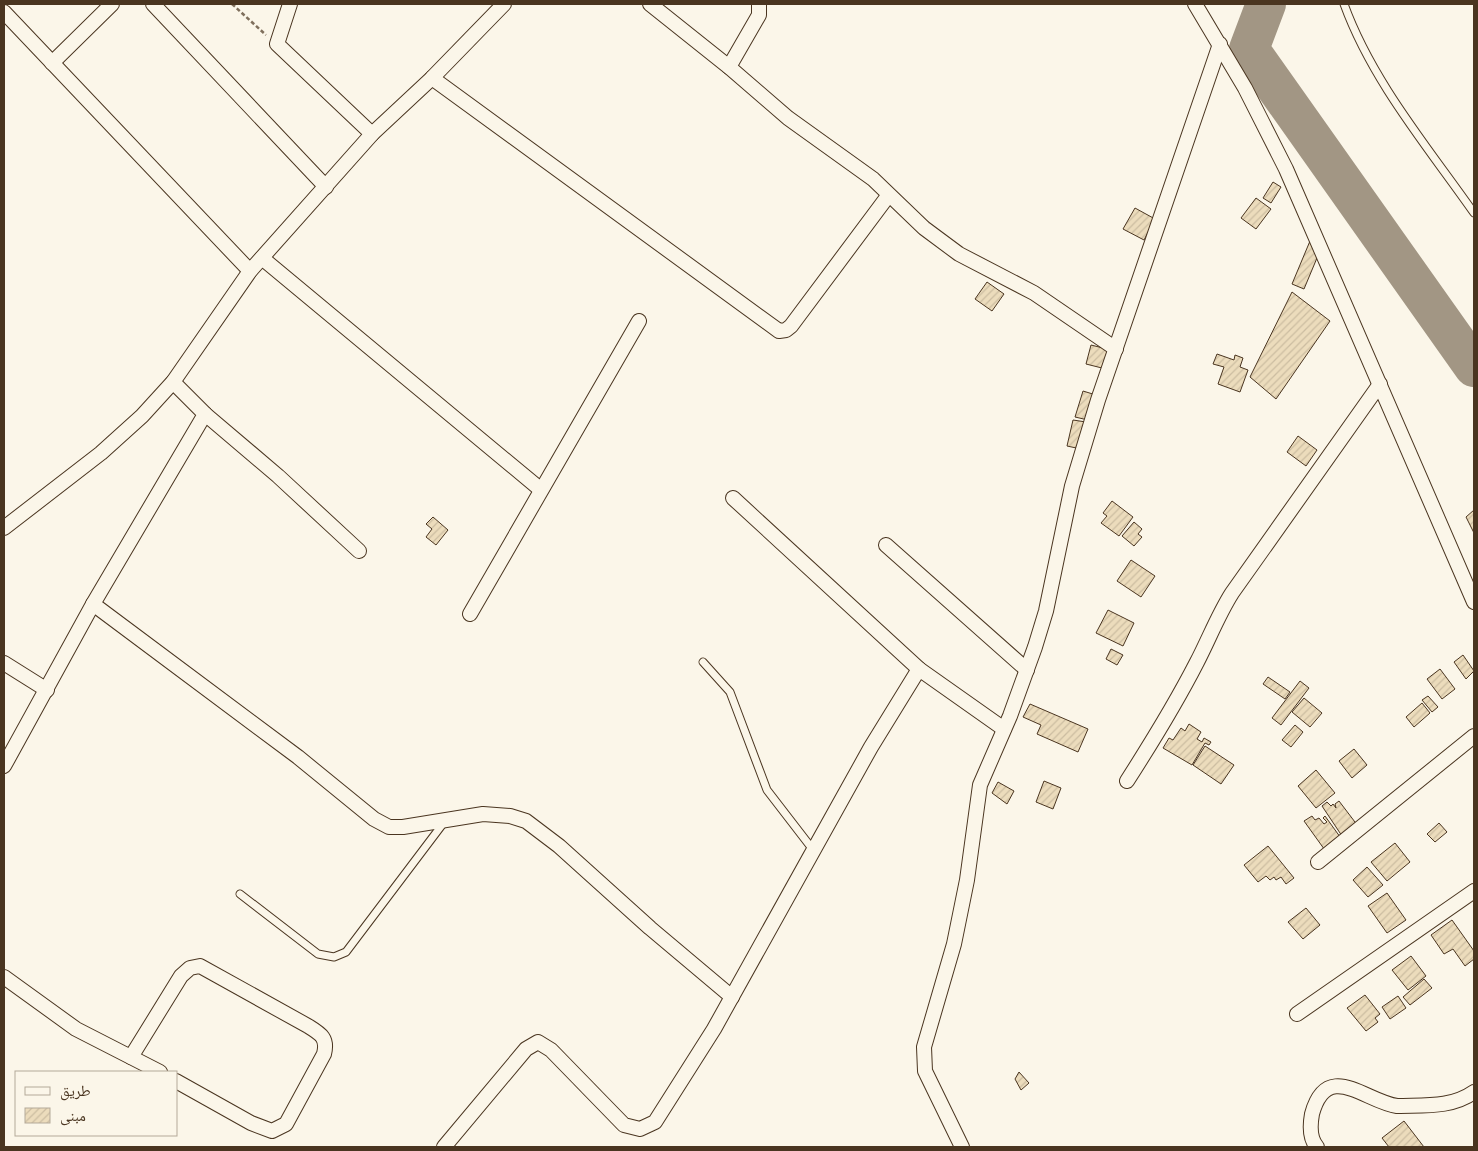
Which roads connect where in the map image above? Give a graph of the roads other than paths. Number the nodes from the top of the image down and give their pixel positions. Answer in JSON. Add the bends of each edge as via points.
{"nodes":[{"id":1,"x":112,"y":4,"type":"edge"},
{"id":2,"x":153,"y":4,"type":"edge"},
{"id":3,"x":290,"y":4,"type":"edge"},
{"id":4,"x":504,"y":4,"type":"edge"},
{"id":5,"x":650,"y":4,"type":"edge"},
{"id":6,"x":759,"y":4,"type":"edge"},
{"id":7,"x":1195,"y":4,"type":"edge"},
{"id":8,"x":1344,"y":4,"type":"edge"},
{"id":9,"x":4,"y":12,"type":"edge"},
{"id":10,"x":1220,"y":44,"type":"junction"},
{"id":11,"x":52,"y":63,"type":"junction"},
{"id":12,"x":729,"y":67,"type":"junction"},
{"id":13,"x":432,"y":78,"type":"junction"},
{"id":14,"x":372,"y":134,"type":"junction"},
{"id":15,"x":326,"y":187,"type":"junction"},
{"id":16,"x":888,"y":196,"type":"junction"},
{"id":17,"x":1474,"y":213,"type":"edge"},
{"id":18,"x":262,"y":258,"type":"junction"},
{"id":19,"x":250,"y":271,"type":"junction"},
{"id":20,"x":639,"y":321,"type":"dead end"},
{"id":21,"x":1116,"y":349,"type":"junction"},
{"id":22,"x":173,"y":382,"type":"junction"},
{"id":23,"x":1380,"y":384,"type":"junction"},
{"id":24,"x":205,"y":414,"type":"junction"},
{"id":25,"x":540,"y":490,"type":"junction"},
{"id":26,"x":733,"y":498,"type":"dead end"},
{"id":27,"x":4,"y":528,"type":"edge"},
{"id":28,"x":886,"y":545,"type":"dead end"},
{"id":29,"x":359,"y":551,"type":"dead end"},
{"id":30,"x":1474,"y":602,"type":"edge"},
{"id":31,"x":93,"y":604,"type":"junction"},
{"id":32,"x":470,"y":614,"type":"dead end"},
{"id":33,"x":703,"y":662,"type":"dead end"},
{"id":34,"x":4,"y":663,"type":"edge"},
{"id":35,"x":919,"y":669,"type":"junction"},
{"id":36,"x":1026,"y":670,"type":"junction"},
{"id":37,"x":46,"y":690,"type":"junction"},
{"id":38,"x":1004,"y":730,"type":"junction"},
{"id":39,"x":1474,"y":736,"type":"edge"},
{"id":40,"x":4,"y":766,"type":"edge"},
{"id":41,"x":1127,"y":781,"type":"dead end"},
{"id":42,"x":447,"y":819,"type":"junction"},
{"id":43,"x":814,"y":852,"type":"junction"},
{"id":44,"x":1318,"y":862,"type":"dead end"},
{"id":45,"x":1474,"y":891,"type":"edge"},
{"id":46,"x":240,"y":894,"type":"dead end"},
{"id":47,"x":4,"y":977,"type":"edge"},
{"id":48,"x":732,"y":998,"type":"junction"},
{"id":49,"x":1297,"y":1014,"type":"dead end"},
{"id":50,"x":131,"y":1056,"type":"junction"},
{"id":51,"x":158,"y":1071,"type":"edge"},
{"id":52,"x":178,"y":1082,"type":"edge"},
{"id":53,"x":1474,"y":1092,"type":"edge"},
{"id":54,"x":444,"y":1147,"type":"edge"},
{"id":55,"x":962,"y":1147,"type":"edge"},
{"id":56,"x":1317,"y":1147,"type":"edge"}],
"edges":[{"from":1,"to":11,"type":"street"},
{"from":2,"to":15,"type":"street"},
{"from":3,"to":14,"type":"street","via":[[277,44]]},
{"from":4,"to":13,"type":"street"},
{"from":5,"to":12,"type":"street"},
{"from":6,"to":12,"type":"street","via":[[759,15]]},
{"from":7,"to":10,"type":"street"},
{"from":8,"to":17,"type":"lane","via":[[1378,76]]},
{"from":9,"to":11,"type":"street"},
{"from":10,"to":21,"type":"street"},
{"from":10,"to":23,"type":"street","via":[[1286,169]]},
{"from":11,"to":19,"type":"street"},
{"from":12,"to":16,"type":"street","via":[[788,118],[873,179]]},
{"from":13,"to":14,"type":"street"},
{"from":13,"to":16,"type":"street","via":[[779,331],[791,326]]},
{"from":14,"to":15,"type":"street"},
{"from":15,"to":18,"type":"street"},
{"from":16,"to":21,"type":"street","via":[[959,254],[1034,293]]},
{"from":18,"to":19,"type":"street"},
{"from":18,"to":25,"type":"street"},
{"from":19,"to":22,"type":"street"},
{"from":20,"to":25,"type":"street"},
{"from":21,"to":36,"type":"street","via":[[1072,486],[1046,611]]},
{"from":22,"to":24,"type":"street"},
{"from":22,"to":27,"type":"street","via":[[101,453]]},
{"from":23,"to":30,"type":"street"},
{"from":23,"to":41,"type":"street","via":[[1232,593],[1181,691]]},
{"from":24,"to":29,"type":"street"},
{"from":24,"to":31,"type":"street"},
{"from":25,"to":32,"type":"street"},
{"from":26,"to":35,"type":"street"},
{"from":28,"to":36,"type":"street"},
{"from":31,"to":37,"type":"street"},
{"from":31,"to":42,"type":"street","via":[[298,756],[374,819],[403,828]]},
{"from":33,"to":43,"type":"lane","via":[[730,692],[767,790]]},
{"from":34,"to":37,"type":"street"},
{"from":35,"to":38,"type":"street"},
{"from":35,"to":43,"type":"street","via":[[871,747]]},
{"from":36,"to":38,"type":"street"},
{"from":37,"to":40,"type":"street"},
{"from":38,"to":55,"type":"street","via":[[980,785],[967,880],[954,944],[924,1048],[925,1071]]},
{"from":39,"to":44,"type":"street"},
{"from":42,"to":46,"type":"lane","via":[[346,952],[334,957],[318,954]]},
{"from":42,"to":48,"type":"street","via":[[483,814],[526,821],[559,846]]},
{"from":43,"to":48,"type":"street"},
{"from":45,"to":49,"type":"street"},
{"from":47,"to":50,"type":"street","via":[[76,1029]]},
{"from":48,"to":54,"type":"street","via":[[655,1122],[640,1129],[624,1124],[551,1050],[538,1042],[526,1049]]},
{"from":50,"to":51,"type":"street"},
{"from":50,"to":52,"type":"street","via":[[181,976],[190,968],[200,966],[308,1026],[323,1036],[326,1045],[286,1124],[272,1131]]},
{"from":53,"to":56,"type":"street","via":[[1458,1102],[1444,1105],[1397,1106],[1352,1087],[1335,1086],[1323,1093],[1315,1104],[1309,1126]]}]}
